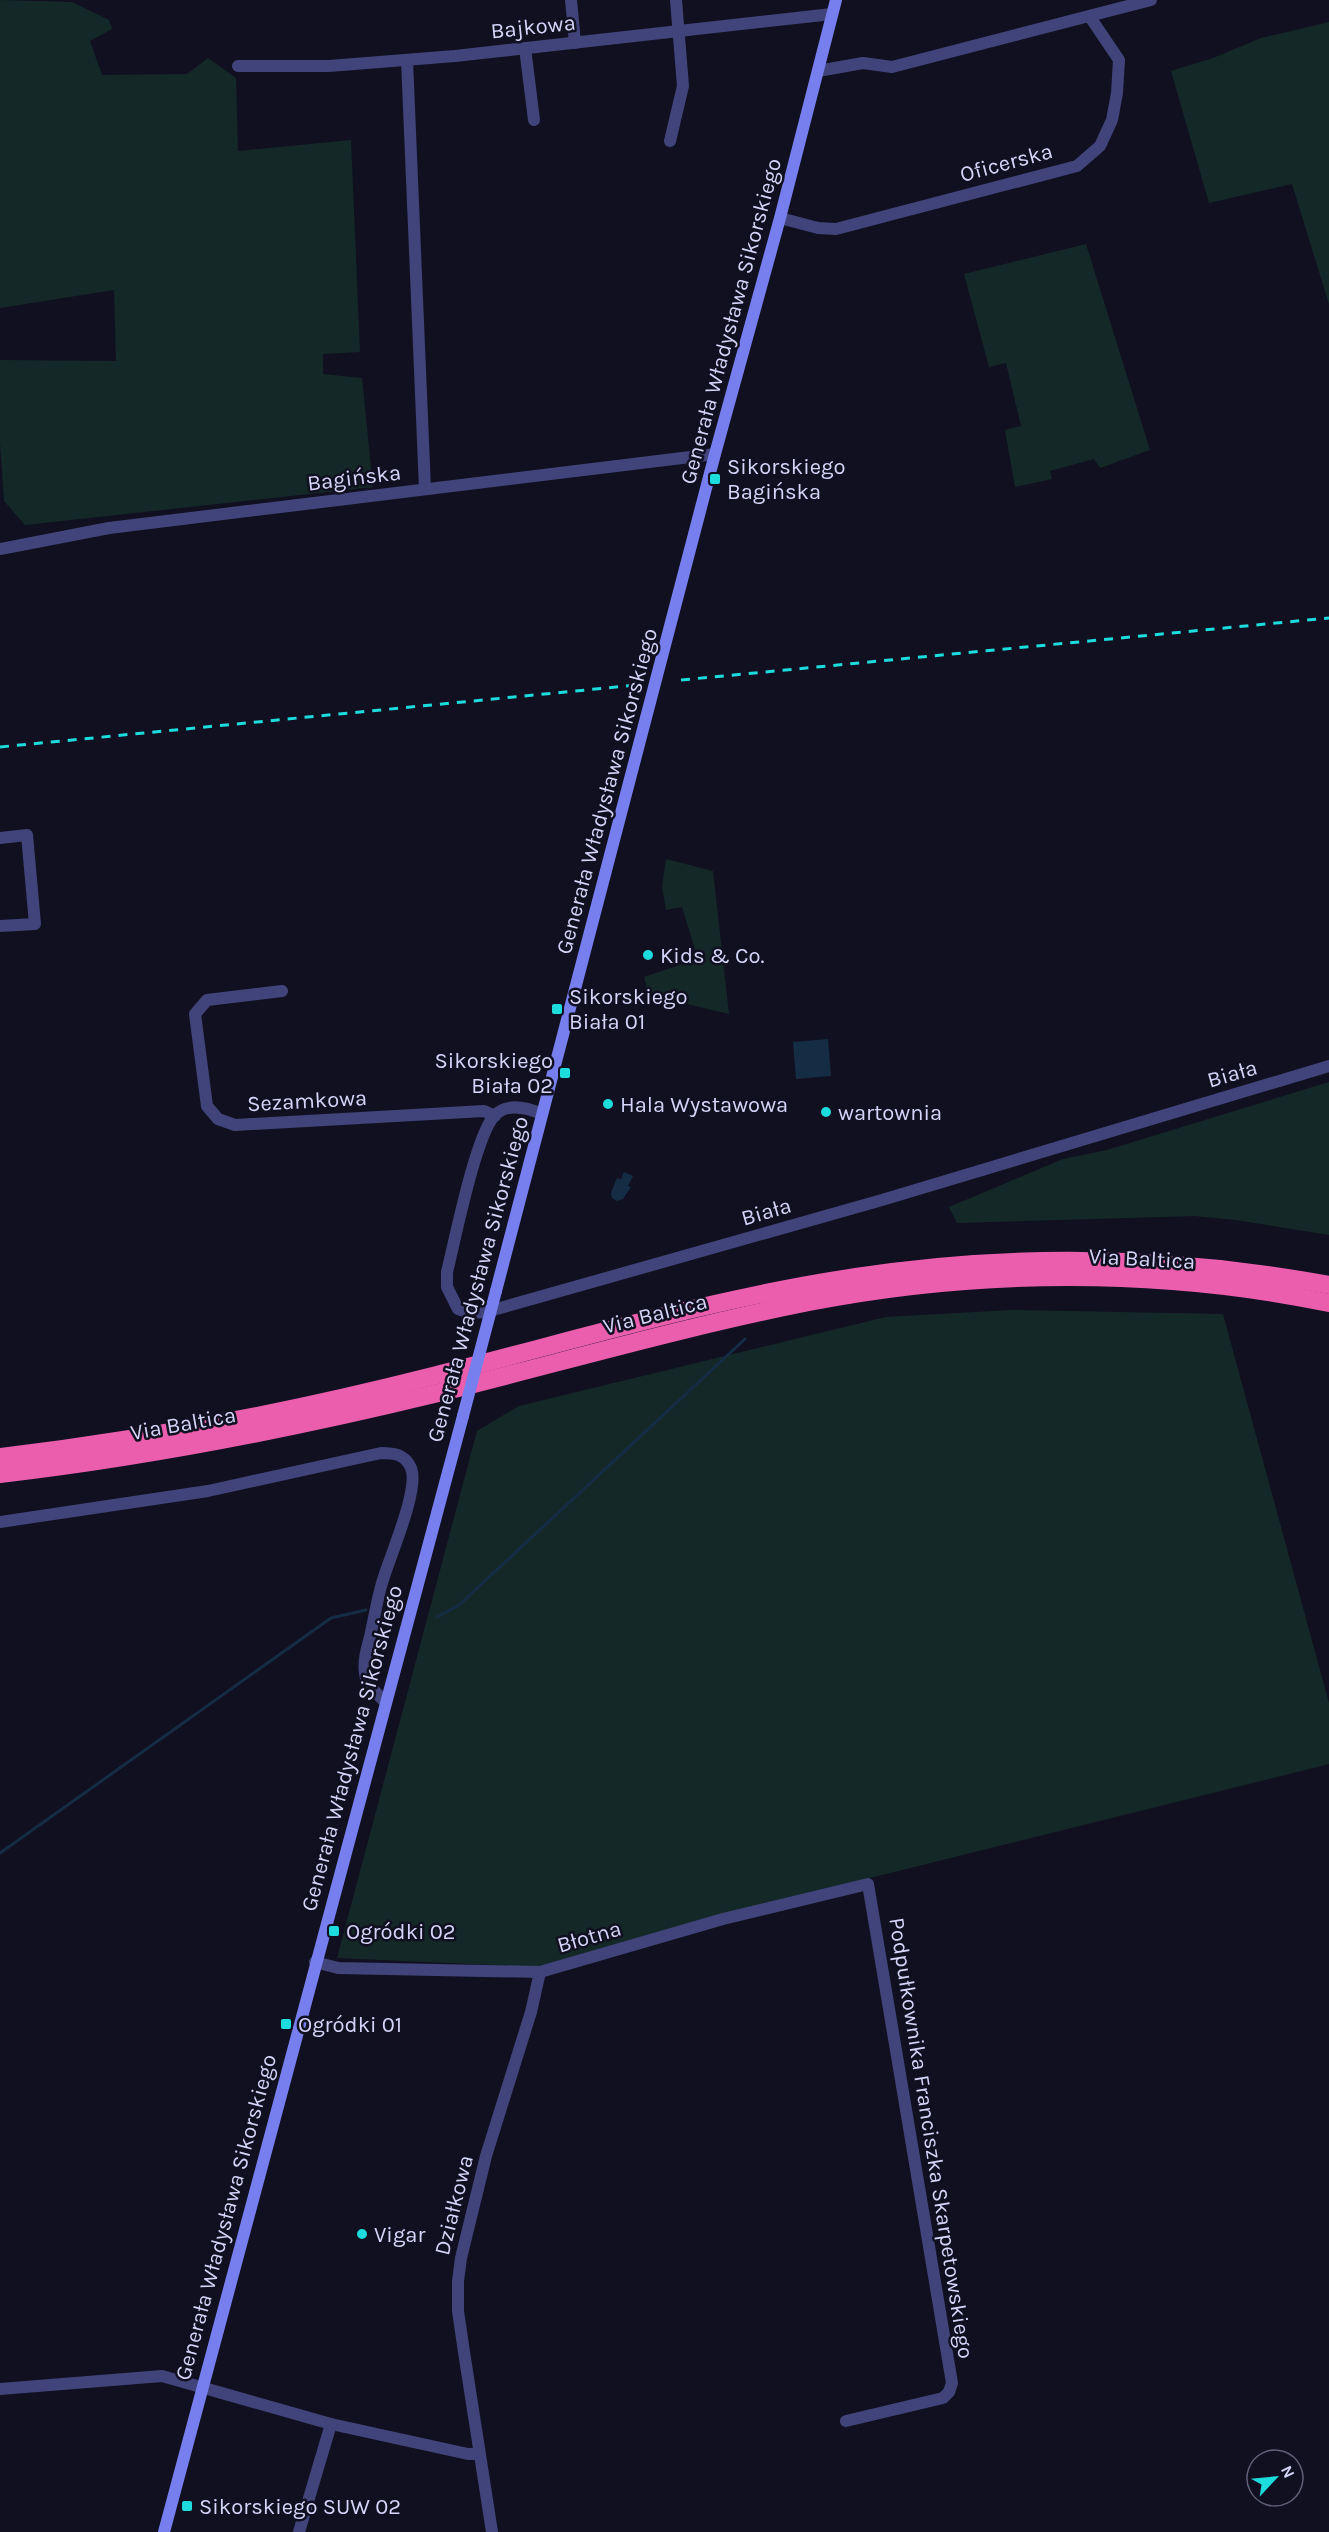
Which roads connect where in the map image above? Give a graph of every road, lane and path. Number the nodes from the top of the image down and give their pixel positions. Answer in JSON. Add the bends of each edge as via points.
{"nodes":[{"id":1,"x":571,"y":0,"type":"edge"},
{"id":2,"x":676,"y":0,"type":"edge"},
{"id":3,"x":836,"y":0,"type":"edge"},
{"id":4,"x":1151,"y":0,"type":"edge"},
{"id":5,"x":832,"y":14,"type":"junction"},
{"id":6,"x":1090,"y":17,"type":"junction"},
{"id":7,"x":680,"y":32,"type":"junction"},
{"id":8,"x":575,"y":43,"type":"junction"},
{"id":9,"x":525,"y":48,"type":"junction"},
{"id":10,"x":407,"y":60,"type":"junction"},
{"id":11,"x":238,"y":66,"type":"dead end"},
{"id":12,"x":818,"y":71,"type":"junction"},
{"id":13,"x":534,"y":120,"type":"dead end"},
{"id":14,"x":670,"y":141,"type":"dead end"},
{"id":15,"x":780,"y":218,"type":"junction"},
{"id":16,"x":715,"y":454,"type":"junction"},
{"id":17,"x":425,"y":489,"type":"junction"},
{"id":18,"x":0,"y":549,"type":"edge"},
{"id":19,"x":0,"y":838,"type":"edge"},
{"id":20,"x":0,"y":927,"type":"edge"},
{"id":21,"x":282,"y":991,"type":"dead end"},
{"id":22,"x":1329,"y":1066,"type":"edge"},
{"id":23,"x":543,"y":1114,"type":"junction"},
{"id":24,"x":495,"y":1116,"type":"junction"},
{"id":25,"x":1329,"y":1285,"type":"edge"},
{"id":26,"x":1329,"y":1303,"type":"edge"},
{"id":27,"x":0,"y":1457,"type":"edge"},
{"id":28,"x":0,"y":1474,"type":"edge"},
{"id":29,"x":0,"y":1522,"type":"edge"},
{"id":30,"x":386,"y":1702,"type":"junction"},
{"id":31,"x":868,"y":1884,"type":"joint"},
{"id":32,"x":315,"y":1962,"type":"junction"},
{"id":33,"x":540,"y":1972,"type":"junction"},
{"id":34,"x":202,"y":2387,"type":"junction"},
{"id":35,"x":0,"y":2389,"type":"edge"},
{"id":36,"x":846,"y":2421,"type":"dead end"},
{"id":37,"x":331,"y":2424,"type":"junction"},
{"id":38,"x":478,"y":2454,"type":"junction"},
{"id":39,"x":164,"y":2532,"type":"edge"},
{"id":40,"x":299,"y":2532,"type":"edge"},
{"id":41,"x":492,"y":2532,"type":"edge"}],
"edges":[{"from":1,"to":8,"type":"street"},
{"from":2,"to":7,"type":"street"},
{"from":3,"to":5,"type":"street","name":"Generała Władysława Sikorskiego"},
{"from":4,"to":6,"type":"street"},
{"from":5,"to":7,"type":"street","name":"Bajkowa"},
{"from":5,"to":12,"type":"street","name":"Generała Władysława Sikorskiego"},
{"from":6,"to":12,"type":"street","via":[[891,67],[863,63]]},
{"from":6,"to":15,"type":"street","name":"Oficerska","via":[[1119,60],[1117,93],[1112,120],[1100,146],[1077,166],[836,229]]},
{"from":7,"to":8,"type":"street","name":"Bajkowa"},
{"from":7,"to":14,"type":"street","via":[[682,86]]},
{"from":8,"to":9,"type":"street","name":"Bajkowa"},
{"from":9,"to":10,"type":"street","name":"Bajkowa"},
{"from":9,"to":13,"type":"street"},
{"from":10,"to":11,"type":"street","name":"Bajkowa","via":[[329,66]]},
{"from":10,"to":17,"type":"street"},
{"from":12,"to":15,"type":"street","name":"Generała Władysława Sikorskiego"},
{"from":15,"to":16,"type":"street","name":"Generała Władysława Sikorskiego"},
{"from":16,"to":17,"type":"street","name":"Bagińska"},
{"from":16,"to":23,"type":"street","name":"Generała Władysława Sikorskiego"},
{"from":17,"to":18,"type":"street","name":"Bagińska","via":[[109,528]]},
{"from":19,"to":20,"type":"street","via":[[27,835],[35,924]]},
{"from":21,"to":24,"type":"street","name":"Sezamkowa","via":[[207,1000],[195,1014],[207,1106],[219,1119],[236,1125],[484,1111]]},
{"from":22,"to":24,"type":"street","name":"Biała","via":[[882,1200],[486,1312],[470,1313],[458,1309],[452,1300],[447,1272],[475,1164]]},
{"from":23,"to":24,"type":"street","via":[[520,1107]]},
{"from":23,"to":30,"type":"street","name":"Generała Władysława Sikorskiego","bridge":true},
{"from":25,"to":27,"type":"highway","name":"Via Baltica","via":[[1195,1266],[1087,1261],[986,1263],[869,1275],[733,1300],[430,1377],[256,1416],[163,1434]]},
{"from":26,"to":28,"type":"highway","name":"Via Baltica","via":[[1208,1285],[1080,1278],[986,1281],[873,1292],[740,1317],[434,1394],[259,1433],[165,1451]]},
{"from":29,"to":30,"type":"street","via":[[208,1491],[396,1453],[407,1459],[413,1480],[381,1584],[364,1674]]},
{"from":30,"to":32,"type":"street","name":"Generała Władysława Sikorskiego"},
{"from":31,"to":33,"type":"street","name":"Błotna","via":[[723,1919]]},
{"from":31,"to":36,"type":"street","name":"Podpułkownika Franciszka Skarpetowskiego","via":[[952,2383],[944,2397]]},
{"from":32,"to":33,"type":"street","name":"Błotna","via":[[338,1968]]},
{"from":32,"to":34,"type":"street","name":"Generała Władysława Sikorskiego"},
{"from":33,"to":38,"type":"street","name":"Działkowa","via":[[486,2156],[459,2269],[458,2311]]},
{"from":34,"to":35,"type":"street","via":[[162,2376]]},
{"from":34,"to":37,"type":"street"},
{"from":34,"to":39,"type":"street","name":"Generała Władysława Sikorskiego"},
{"from":37,"to":38,"type":"street"},
{"from":37,"to":40,"type":"street"},
{"from":38,"to":41,"type":"street","name":"Działkowa"}]}
